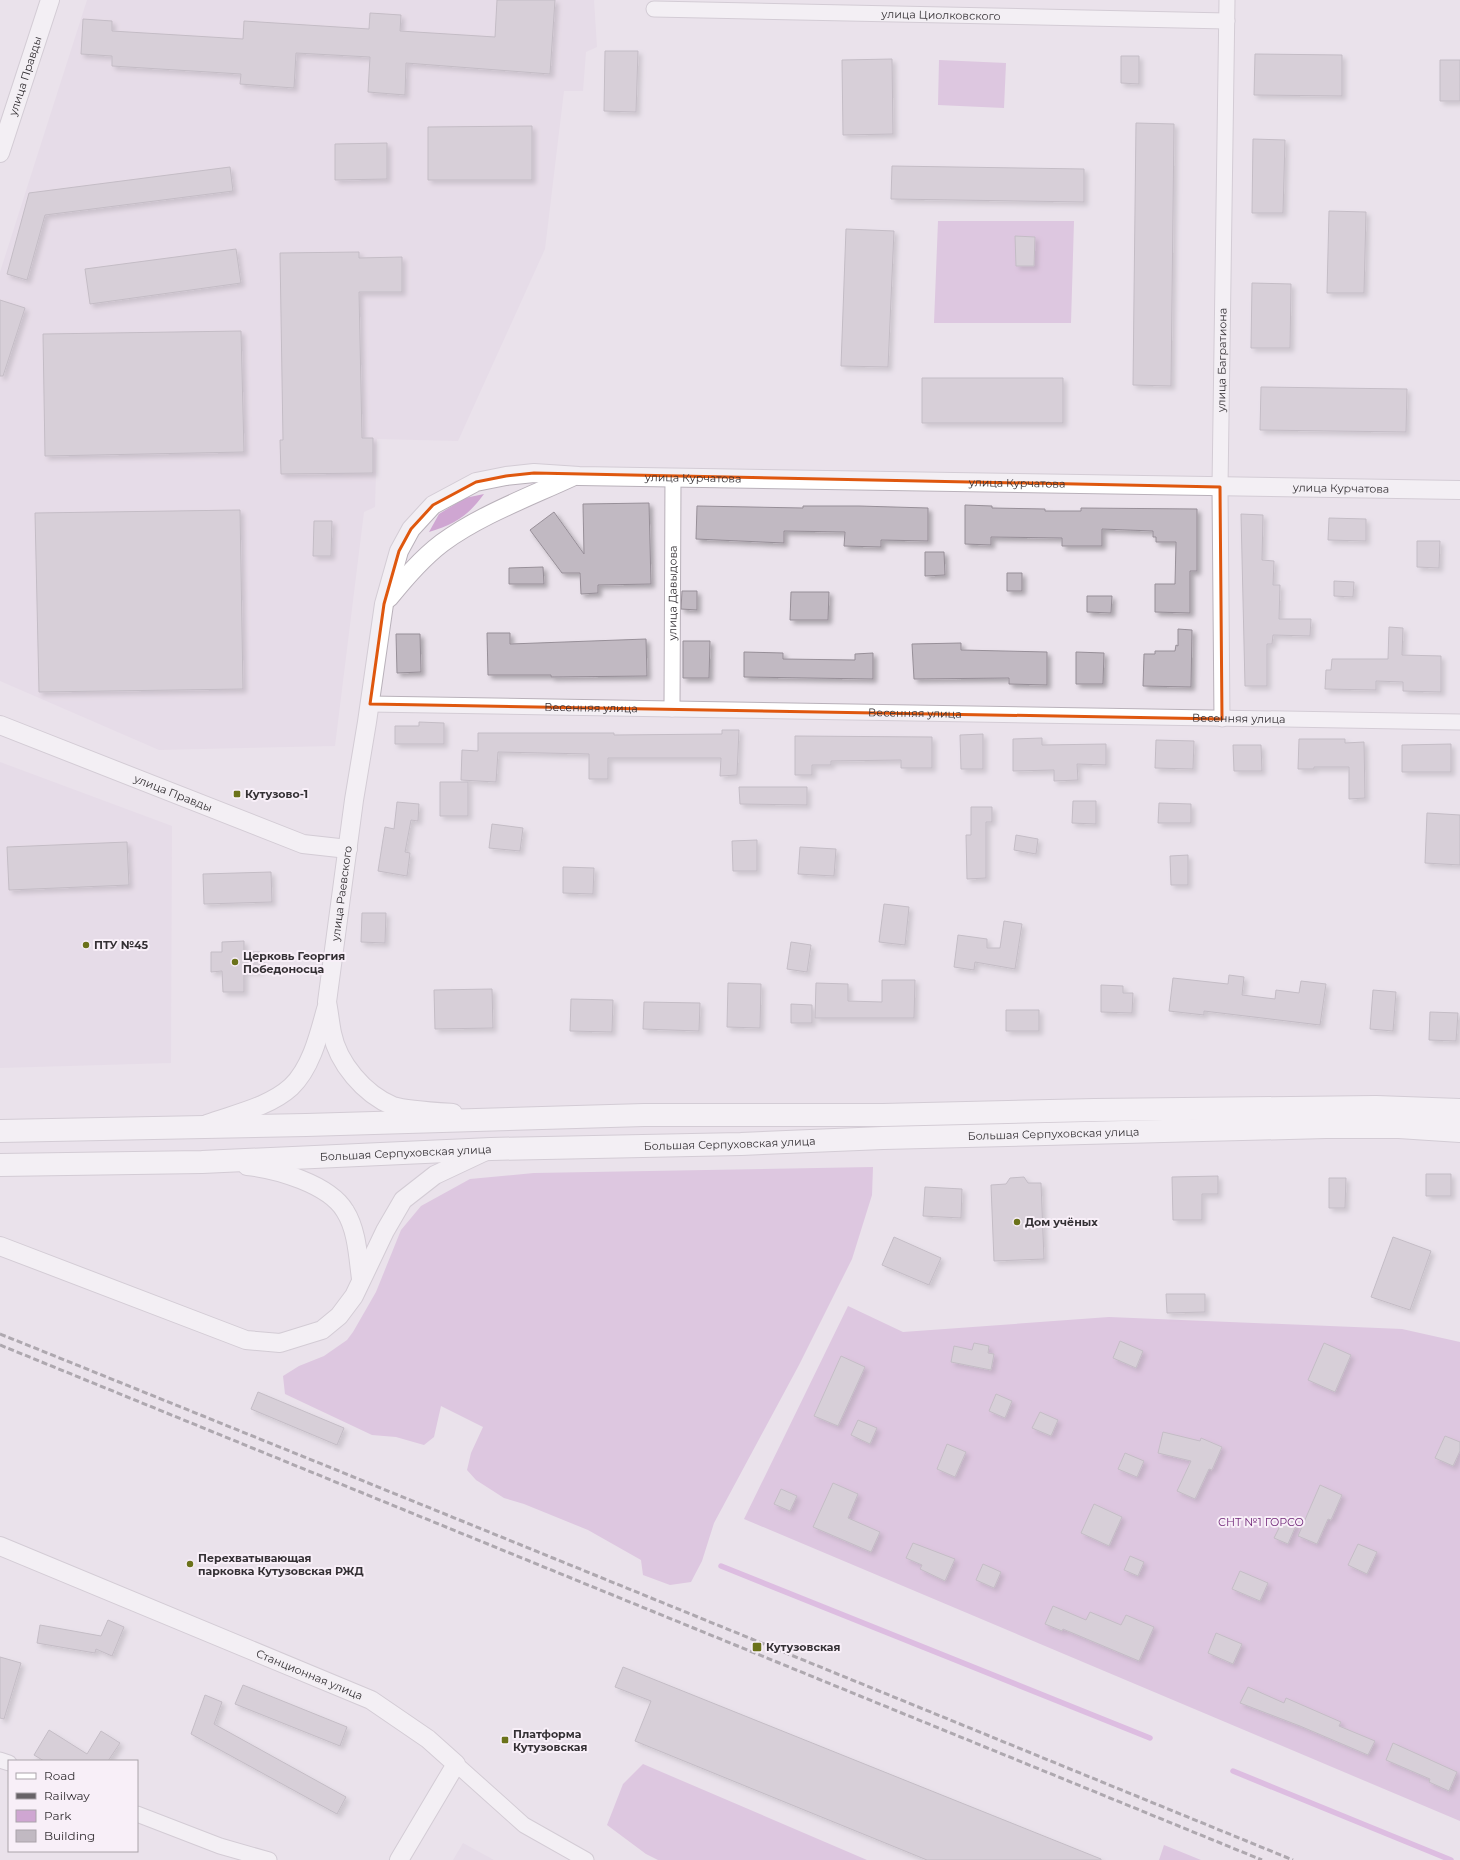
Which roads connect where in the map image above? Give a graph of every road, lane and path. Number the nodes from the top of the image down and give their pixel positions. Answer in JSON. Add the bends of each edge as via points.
{"nodes":[{"id":1,"x":50,"y":0,"type":"edge"},
{"id":2,"x":1227,"y":0,"type":"edge"},
{"id":3,"x":654,"y":9,"type":"dead end"},
{"id":4,"x":1227,"y":21,"type":"junction"},
{"id":5,"x":0,"y":153,"type":"edge"},
{"id":6,"x":575,"y":476,"type":"junction"},
{"id":7,"x":673,"y":477,"type":"junction"},
{"id":8,"x":1220,"y":487,"type":"junction"},
{"id":9,"x":1460,"y":490,"type":"edge"},
{"id":10,"x":384,"y":604,"type":"junction"},
{"id":11,"x":370,"y":704,"type":"junction"},
{"id":12,"x":672,"y":709,"type":"junction"},
{"id":13,"x":1222,"y":719,"type":"junction"},
{"id":14,"x":1460,"y":722,"type":"edge"},
{"id":15,"x":0,"y":725,"type":"edge"},
{"id":16,"x":348,"y":848,"type":"junction"},
{"id":17,"x":327,"y":1002,"type":"junction"},
{"id":18,"x":1460,"y":1110,"type":"edge"},
{"id":19,"x":493,"y":1118,"type":"junction"},
{"id":20,"x":199,"y":1127,"type":"junction"},
{"id":21,"x":0,"y":1131,"type":"edge"},
{"id":22,"x":1460,"y":1131,"type":"edge"},
{"id":23,"x":491,"y":1149,"type":"junction"},
{"id":24,"x":202,"y":1162,"type":"junction"},
{"id":25,"x":0,"y":1166,"type":"edge"},
{"id":26,"x":0,"y":1246,"type":"edge"},
{"id":27,"x":361,"y":1279,"type":"junction"},
{"id":28,"x":0,"y":1546,"type":"edge"},
{"id":29,"x":456,"y":1764,"type":"junction"},
{"id":30,"x":138,"y":1814,"type":"edge"},
{"id":31,"x":269,"y":1860,"type":"edge"},
{"id":32,"x":399,"y":1860,"type":"edge"},
{"id":33,"x":586,"y":1860,"type":"edge"}],
"edges":[{"from":1,"to":5,"type":"street","name":"улица Правды"},
{"from":2,"to":4,"type":"street","name":"улица Багратиона"},
{"from":3,"to":4,"type":"street","name":"улица Циолковского"},
{"from":4,"to":8,"type":"street","name":"улица Багратиона"},
{"from":6,"to":7,"type":"street","name":"улица Курчатова"},
{"from":6,"to":10,"type":"street","name":"улица Курчатова","via":[[500,510],[442,543],[413,569]]},
{"from":6,"to":10,"type":"street","name":"улица Курчатова","via":[[534,473],[476,482],[433,505],[412,529],[399,551]]},
{"from":7,"to":8,"type":"street","name":"улица Курчатова"},
{"from":7,"to":12,"type":"street","name":"улица Давыдова"},
{"from":8,"to":9,"type":"street","name":"улица Курчатова"},
{"from":8,"to":13,"type":"street","name":"улица Багратиона"},
{"from":10,"to":11,"type":"street","name":"улица Раевского"},
{"from":11,"to":12,"type":"street","name":"Весенняя улица"},
{"from":11,"to":16,"type":"street","name":"улица Раевского"},
{"from":12,"to":13,"type":"street","name":"Весенняя улица"},
{"from":13,"to":14,"type":"street","name":"Весенняя улица"},
{"from":15,"to":16,"type":"street","name":"улица Правды","via":[[303,844]]},
{"from":16,"to":17,"type":"street","name":"улица Раевского"},
{"from":17,"to":19,"type":"street","name":"улица Раевского","via":[[332,1034],[340,1054],[356,1080],[375,1096],[393,1106]]},
{"from":17,"to":20,"type":"street","via":[[317,1040],[305,1067],[291,1087],[268,1102]]},
{"from":18,"to":19,"type":"main road","name":"Большая Серпуховская улица","via":[[1360,1107],[963,1112],[883,1116],[644,1115]]},
{"from":19,"to":20,"type":"main road","name":"Большая Серпуховская улица"},
{"from":20,"to":21,"type":"main road","name":"Большая Серпуховская улица"},
{"from":22,"to":23,"type":"main road","name":"Большая Серпуховская улица","via":[[1399,1127],[1326,1128]]},
{"from":23,"to":24,"type":"main road","name":"Большая Серпуховская улица"},
{"from":23,"to":27,"type":"street","via":[[435,1175],[403,1200]]},
{"from":24,"to":25,"type":"main road","name":"Большая Серпуховская улица"},
{"from":24,"to":27,"type":"street","via":[[265,1168],[296,1177],[332,1196],[345,1210],[354,1232]]},
{"from":26,"to":27,"type":"street","via":[[246,1340],[280,1343],[322,1330],[340,1316],[354,1296]]},
{"from":28,"to":29,"type":"street","name":"Станционная улица","via":[[370,1700],[428,1739]]},
{"from":29,"to":32,"type":"street"},
{"from":29,"to":33,"type":"street","name":"Станционная улица","via":[[524,1825]]},
{"from":30,"to":31,"type":"street","via":[[220,1846]]}]}
